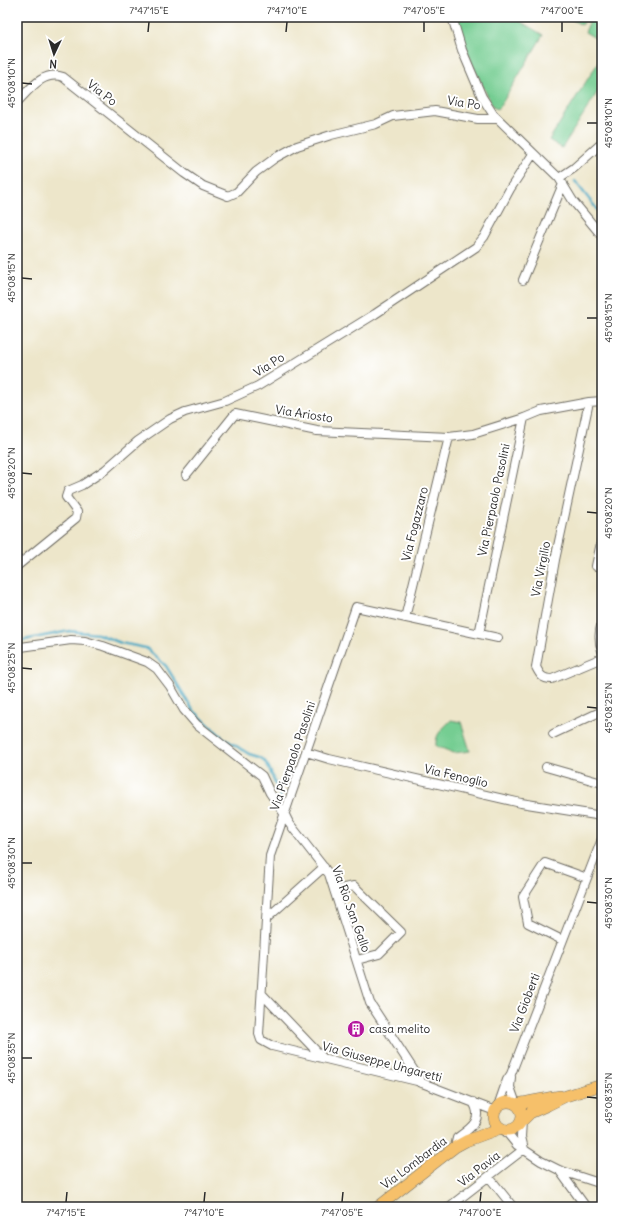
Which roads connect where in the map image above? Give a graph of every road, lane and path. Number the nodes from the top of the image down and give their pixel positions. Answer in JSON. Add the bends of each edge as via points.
{"nodes":[{"id":1,"x":452,"y":17,"type":"edge"},
{"id":2,"x":17,"y":102,"type":"edge"},
{"id":3,"x":498,"y":120,"type":"junction"},
{"id":4,"x":601,"y":145,"type":"edge"},
{"id":5,"x":533,"y":154,"type":"junction"},
{"id":6,"x":561,"y":181,"type":"junction"},
{"id":7,"x":602,"y":236,"type":"edge"},
{"id":8,"x":523,"y":280,"type":"dead end"},
{"id":9,"x":602,"y":401,"type":"edge"},
{"id":10,"x":589,"y":402,"type":"junction"},
{"id":11,"x":524,"y":418,"type":"junction"},
{"id":12,"x":449,"y":437,"type":"junction"},
{"id":13,"x":186,"y":475,"type":"dead end"},
{"id":14,"x":602,"y":538,"type":"edge"},
{"id":15,"x":17,"y":566,"type":"edge"},
{"id":16,"x":596,"y":566,"type":"dead end"},
{"id":17,"x":405,"y":618,"type":"junction"},
{"id":18,"x":602,"y":622,"type":"edge"},
{"id":19,"x":479,"y":634,"type":"junction"},
{"id":20,"x":498,"y":638,"type":"dead end"},
{"id":21,"x":19,"y":644,"type":"edge"},
{"id":22,"x":602,"y":651,"type":"edge"},
{"id":23,"x":602,"y":658,"type":"edge"},
{"id":24,"x":602,"y":711,"type":"edge"},
{"id":25,"x":553,"y":734,"type":"dead end"},
{"id":26,"x":306,"y":752,"type":"junction"},
{"id":27,"x":546,"y":767,"type":"dead end"},
{"id":28,"x":602,"y":784,"type":"edge"},
{"id":29,"x":285,"y":815,"type":"junction"},
{"id":30,"x":602,"y":816,"type":"edge"},
{"id":31,"x":602,"y":839,"type":"edge"},
{"id":32,"x":324,"y":867,"type":"junction"},
{"id":33,"x":587,"y":878,"type":"junction"},
{"id":34,"x":334,"y":890,"type":"junction"},
{"id":35,"x":266,"y":918,"type":"junction"},
{"id":36,"x":562,"y":940,"type":"junction"},
{"id":37,"x":357,"y":960,"type":"junction"},
{"id":38,"x":262,"y":994,"type":"junction"},
{"id":39,"x":261,"y":1040,"type":"joint"},
{"id":40,"x":323,"y":1058,"type":"junction"},
{"id":41,"x":511,"y":1074,"type":"junction"},
{"id":42,"x":422,"y":1083,"type":"junction"},
{"id":43,"x":602,"y":1084,"type":"edge"},
{"id":44,"x":566,"y":1096,"type":"junction"},
{"id":45,"x":473,"y":1102,"type":"junction"},
{"id":46,"x":516,"y":1104,"type":"junction"},
{"id":47,"x":496,"y":1111,"type":"junction"},
{"id":48,"x":522,"y":1121,"type":"junction"},
{"id":49,"x":503,"y":1129,"type":"junction"},
{"id":50,"x":466,"y":1141,"type":"junction"},
{"id":51,"x":456,"y":1148,"type":"junction"},
{"id":52,"x":524,"y":1150,"type":"junction"},
{"id":53,"x":558,"y":1170,"type":"junction"},
{"id":54,"x":489,"y":1177,"type":"junction"},
{"id":55,"x":602,"y":1184,"type":"edge"},
{"id":56,"x":378,"y":1207,"type":"edge"},
{"id":57,"x":449,"y":1207,"type":"edge"},
{"id":58,"x":513,"y":1207,"type":"edge"},
{"id":59,"x":586,"y":1207,"type":"edge"}],
"edges":[{"from":1,"to":3,"type":"street","name":"Via Po","via":[[462,50],[482,97]]},
{"from":2,"to":3,"type":"street","name":"Via Po","via":[[43,78],[58,75],[63,77],[184,173],[203,186],[228,196],[237,192],[261,168],[297,146],[376,124],[393,116],[435,111]]},
{"from":3,"to":5,"type":"street","name":"Via Po"},
{"from":4,"to":6,"type":"street"},
{"from":5,"to":6,"type":"street","name":"Via Po"},
{"from":5,"to":15,"type":"street","name":"Via Po","via":[[510,189],[484,237],[476,246],[375,314],[258,386],[225,401],[185,412],[160,424],[105,470],[68,491],[66,497],[77,512],[76,518]]},
{"from":6,"to":7,"type":"street","name":"Via Po","via":[[573,201]]},
{"from":6,"to":8,"type":"street"},
{"from":9,"to":10,"type":"street"},
{"from":10,"to":11,"type":"street","via":[[541,411]]},
{"from":10,"to":23,"type":"street","name":"Via Virgilio","via":[[554,560],[536,667],[540,676],[552,679]]},
{"from":11,"to":12,"type":"street","via":[[474,434]]},
{"from":11,"to":19,"type":"street","name":"Via Pierpaolo Pasolini"},
{"from":12,"to":13,"type":"street","name":"Via Ariosto","via":[[318,431],[235,414]]},
{"from":12,"to":17,"type":"street","name":"Via Fogazzaro"},
{"from":14,"to":16,"type":"street"},
{"from":17,"to":19,"type":"street","name":"Via Pierpaolo Pasolini"},
{"from":17,"to":26,"type":"street","name":"Via Pierpaolo Pasolini","via":[[356,607]]},
{"from":18,"to":22,"type":"street"},
{"from":19,"to":20,"type":"street","name":"Via Pierpaolo Pasolini"},
{"from":21,"to":29,"type":"street","name":"Via Rio San Gallo","via":[[85,641],[147,662],[157,669],[197,725],[262,776]]},
{"from":24,"to":25,"type":"street"},
{"from":26,"to":29,"type":"street","name":"Via Pierpaolo Pasolini"},
{"from":26,"to":30,"type":"street","name":"Via Fenoglio","via":[[521,803]]},
{"from":27,"to":28,"type":"street"},
{"from":29,"to":32,"type":"street","name":"Via Rio San Gallo"},
{"from":29,"to":35,"type":"street","name":"Via Pierpaolo Pasolini","via":[[270,856]]},
{"from":31,"to":33,"type":"street","name":"Via Gioberti"},
{"from":32,"to":34,"type":"street","name":"Via Rio San Gallo"},
{"from":32,"to":35,"type":"street"},
{"from":33,"to":36,"type":"street","name":"Via Gioberti"},
{"from":33,"to":36,"type":"street","via":[[545,862],[523,897],[528,923]]},
{"from":34,"to":37,"type":"street","name":"Via Rio San Gallo"},
{"from":34,"to":37,"type":"street","via":[[354,886],[401,932],[379,954]]},
{"from":35,"to":38,"type":"street","name":"Via Pierpaolo Pasolini"},
{"from":36,"to":41,"type":"street","name":"Via Gioberti"},
{"from":37,"to":42,"type":"street","name":"Via Rio San Gallo","via":[[370,1003]]},
{"from":38,"to":39,"type":"street","name":"Via Pierpaolo Pasolini","via":[[259,1034]]},
{"from":38,"to":40,"type":"street"},
{"from":39,"to":40,"type":"street","name":"Via Giuseppe Ungaretti","via":[[272,1046]]},
{"from":40,"to":42,"type":"street","name":"Via Giuseppe Ungaretti"},
{"from":41,"to":46,"type":"street","via":[[510,1087]]},
{"from":41,"to":47,"type":"street","name":"Via Gioberti"},
{"from":42,"to":45,"type":"street","name":"Via Giuseppe Ungaretti"},
{"from":43,"to":44,"type":"main road"},
{"from":44,"to":46,"type":"main road"},
{"from":44,"to":48,"type":"main road","via":[[530,1113]]},
{"from":45,"to":47,"type":"street","name":"Via Giuseppe Ungaretti"},
{"from":45,"to":51,"type":"street","via":[[477,1120],[457,1138]]},
{"from":46,"to":47,"type":"main road","via":[[508,1101]]},
{"from":46,"to":48,"type":"main road","via":[[522,1112]]},
{"from":47,"to":49,"type":"main road","via":[[496,1123]]},
{"from":47,"to":50,"type":"main road","name":"Via Lombardia","via":[[484,1128],[470,1135]]},
{"from":48,"to":49,"type":"main road","via":[[514,1129]]},
{"from":48,"to":52,"type":"street","via":[[521,1137]]},
{"from":49,"to":50,"type":"main road","name":"Via Lombardia"},
{"from":49,"to":52,"type":"street","via":[[517,1146]]},
{"from":50,"to":51,"type":"main road","name":"Via Lombardia"},
{"from":51,"to":56,"type":"main road","name":"Via Lombardia"},
{"from":52,"to":53,"type":"street"},
{"from":52,"to":54,"type":"street","name":"Via Pavia"},
{"from":53,"to":55,"type":"street"},
{"from":53,"to":59,"type":"street"},
{"from":54,"to":57,"type":"street","name":"Via Pavia"},
{"from":54,"to":58,"type":"street"}]}
